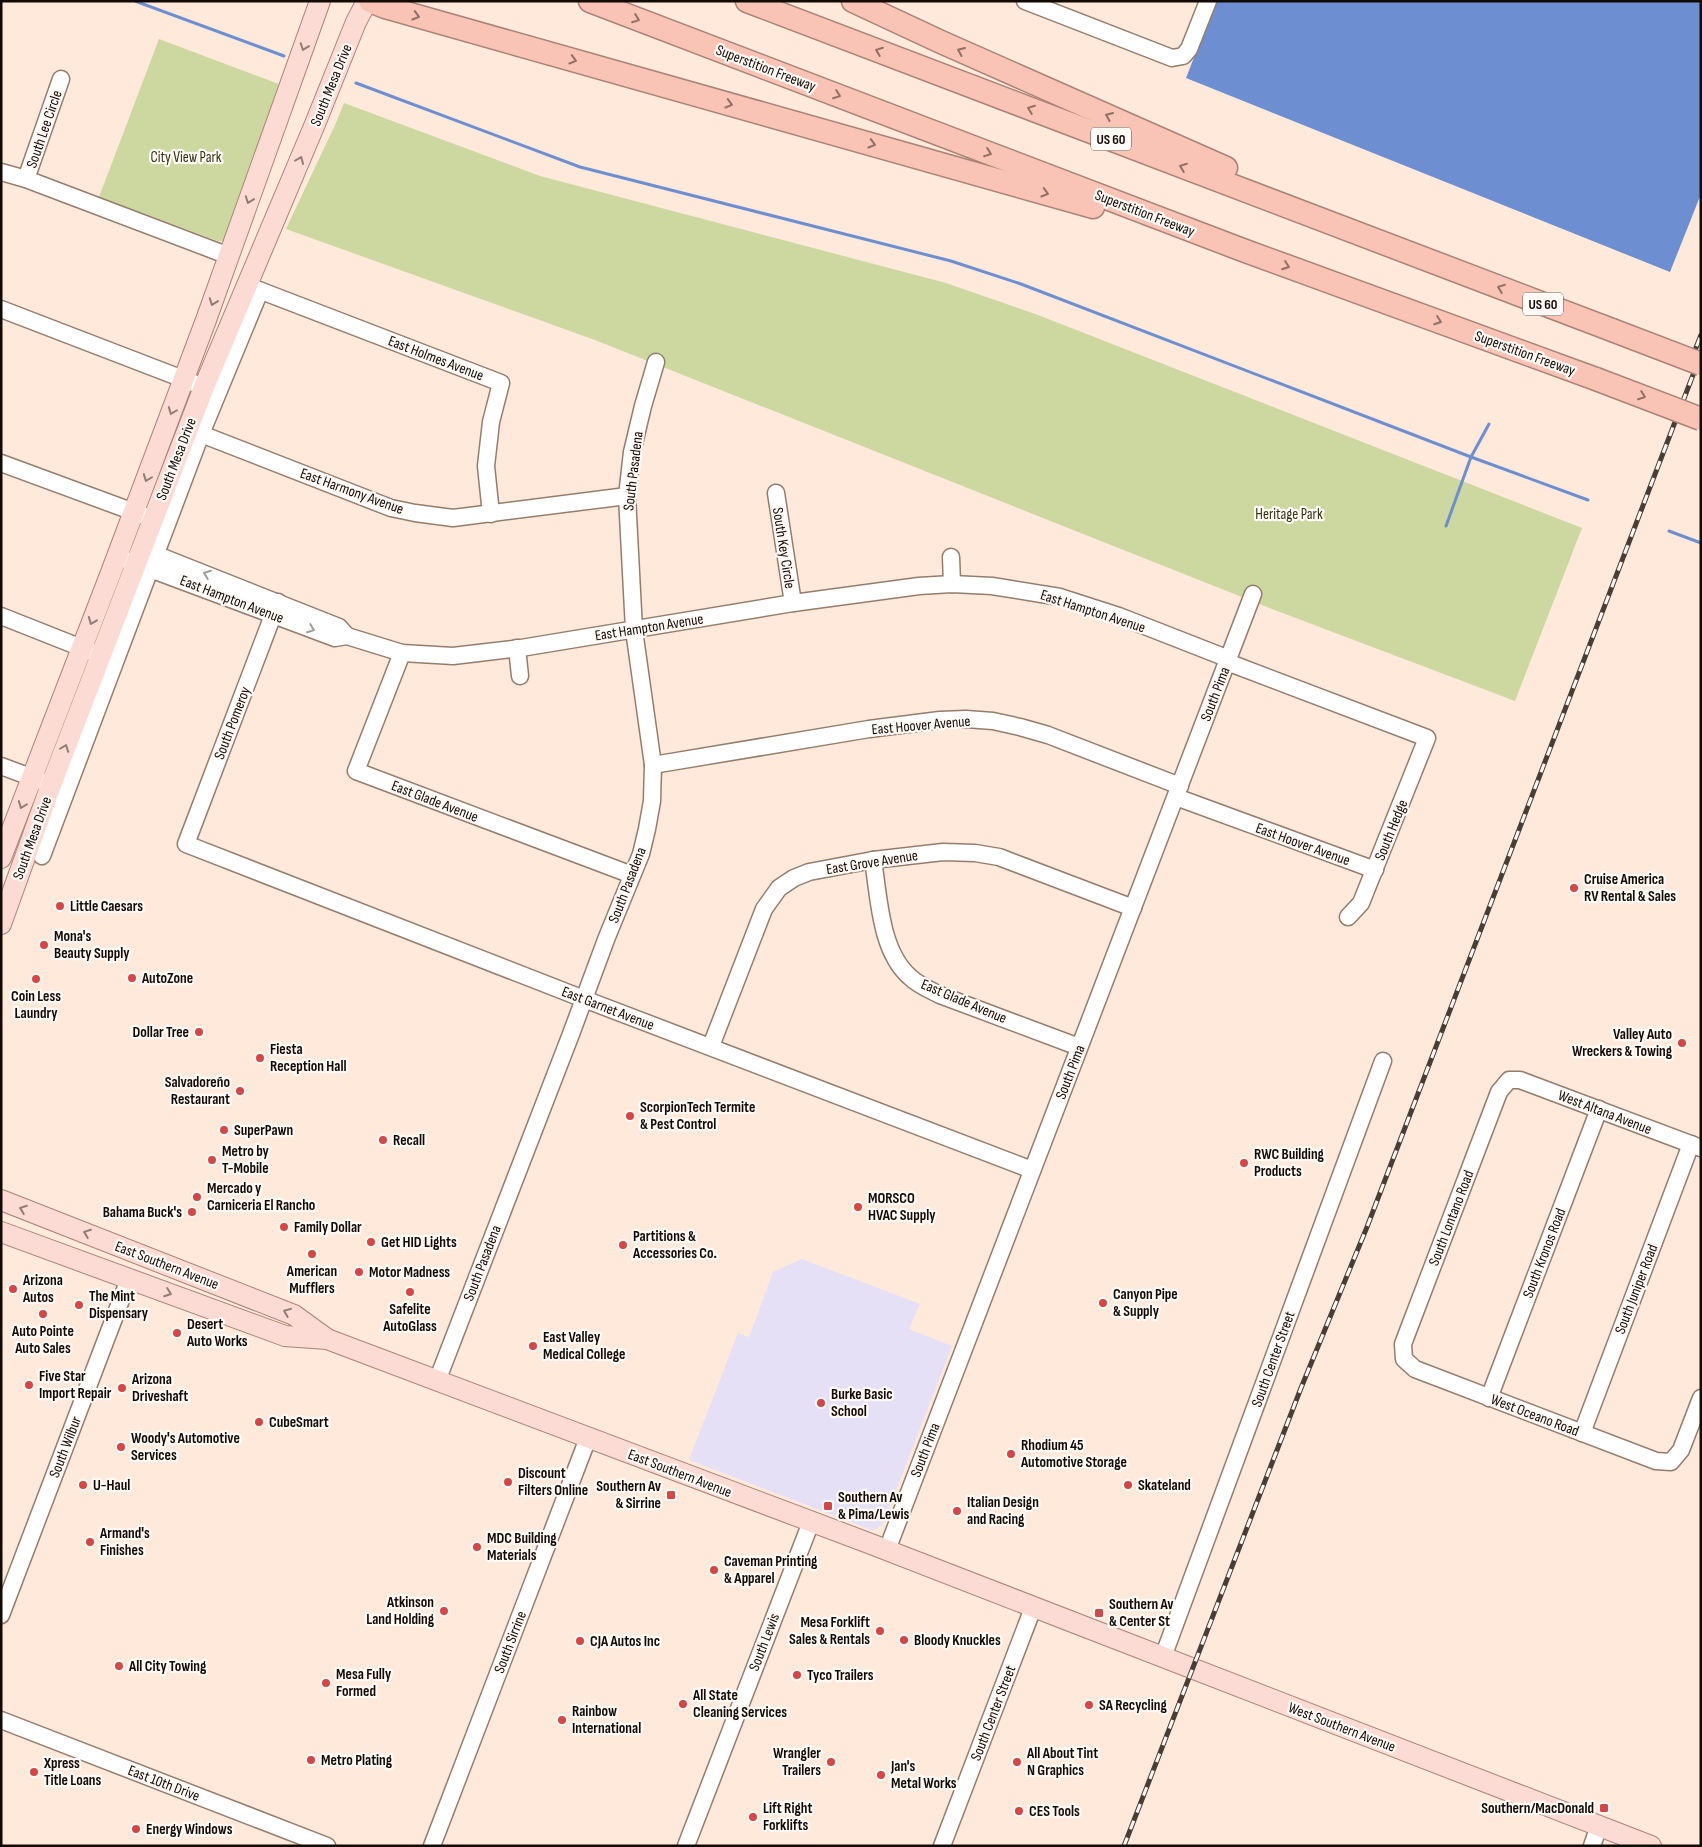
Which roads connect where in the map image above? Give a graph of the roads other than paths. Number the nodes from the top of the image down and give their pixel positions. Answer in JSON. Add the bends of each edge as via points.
{"nodes":[{"id":1,"x":320,"y":1,"type":"edge"},
{"id":2,"x":369,"y":1,"type":"edge"},
{"id":3,"x":590,"y":1,"type":"edge"},
{"id":4,"x":747,"y":1,"type":"edge"},
{"id":5,"x":853,"y":1,"type":"edge"},
{"id":6,"x":1025,"y":1,"type":"edge"},
{"id":7,"x":1208,"y":1,"type":"edge"},
{"id":8,"x":61,"y":79,"type":"dead end"},
{"id":9,"x":1,"y":172,"type":"edge"},
{"id":10,"x":26,"y":179,"type":"junction"},
{"id":11,"x":1240,"y":249,"type":"junction"},
{"id":12,"x":230,"y":256,"type":"junction"},
{"id":13,"x":1474,"y":278,"type":"junction"},
{"id":14,"x":254,"y":288,"type":"junction"},
{"id":15,"x":1,"y":309,"type":"edge"},
{"id":16,"x":656,"y":362,"type":"dead end"},
{"id":17,"x":1701,"y":364,"type":"edge"},
{"id":18,"x":184,"y":379,"type":"junction"},
{"id":19,"x":204,"y":387,"type":"junction"},
{"id":20,"x":1701,"y":419,"type":"edge"},
{"id":21,"x":202,"y":434,"type":"junction"},
{"id":22,"x":1,"y":463,"type":"edge"},
{"id":23,"x":776,"y":493,"type":"dead end"},
{"id":24,"x":627,"y":496,"type":"junction"},
{"id":25,"x":134,"y":512,"type":"junction"},
{"id":26,"x":491,"y":514,"type":"junction"},
{"id":27,"x":153,"y":519,"type":"junction"},
{"id":28,"x":137,"y":556,"type":"junction"},
{"id":29,"x":951,"y":557,"type":"dead end"},
{"id":30,"x":952,"y":584,"type":"junction"},
{"id":31,"x":1253,"y":594,"type":"dead end"},
{"id":32,"x":793,"y":603,"type":"junction"},
{"id":33,"x":276,"y":609,"type":"junction"},
{"id":34,"x":1,"y":616,"type":"edge"},
{"id":35,"x":634,"y":630,"type":"junction"},
{"id":36,"x":82,"y":648,"type":"junction"},
{"id":37,"x":517,"y":648,"type":"junction"},
{"id":38,"x":402,"y":653,"type":"junction"},
{"id":39,"x":100,"y":655,"type":"junction"},
{"id":40,"x":1228,"y":661,"type":"junction"},
{"id":41,"x":520,"y":676,"type":"dead end"},
{"id":42,"x":1427,"y":738,"type":"joint"},
{"id":43,"x":653,"y":765,"type":"junction"},
{"id":44,"x":1,"y":766,"type":"edge"},
{"id":45,"x":32,"y":778,"type":"junction"},
{"id":46,"x":51,"y":785,"type":"junction"},
{"id":47,"x":1178,"y":791,"type":"junction"},
{"id":48,"x":186,"y":844,"type":"joint"},
{"id":49,"x":42,"y":856,"type":"dead end"},
{"id":50,"x":1,"y":858,"type":"edge"},
{"id":51,"x":873,"y":860,"type":"junction"},
{"id":52,"x":1375,"y":870,"type":"junction"},
{"id":53,"x":632,"y":875,"type":"junction"},
{"id":54,"x":1133,"y":908,"type":"junction"},
{"id":55,"x":1348,"y":917,"type":"dead end"},
{"id":56,"x":1,"y":924,"type":"edge"},
{"id":57,"x":584,"y":999,"type":"junction"},
{"id":58,"x":710,"y":1046,"type":"junction"},
{"id":59,"x":1079,"y":1047,"type":"junction"},
{"id":60,"x":1383,"y":1061,"type":"dead end"},
{"id":61,"x":1509,"y":1080,"type":"joint"},
{"id":62,"x":1599,"y":1109,"type":"junction"},
{"id":63,"x":1696,"y":1146,"type":"edge"},
{"id":64,"x":1032,"y":1170,"type":"junction"},
{"id":65,"x":1,"y":1200,"type":"edge"},
{"id":66,"x":1,"y":1232,"type":"edge"},
{"id":67,"x":129,"y":1279,"type":"junction"},
{"id":68,"x":238,"y":1292,"type":"junction"},
{"id":69,"x":327,"y":1339,"type":"junction"},
{"id":70,"x":1404,"y":1359,"type":"joint"},
{"id":71,"x":437,"y":1381,"type":"junction"},
{"id":72,"x":1489,"y":1398,"type":"junction"},
{"id":73,"x":1701,"y":1398,"type":"edge"},
{"id":74,"x":1582,"y":1433,"type":"junction"},
{"id":75,"x":1695,"y":1433,"type":"edge"},
{"id":76,"x":588,"y":1438,"type":"junction"},
{"id":77,"x":811,"y":1522,"type":"junction"},
{"id":78,"x":887,"y":1550,"type":"junction"},
{"id":79,"x":1033,"y":1608,"type":"junction"},
{"id":80,"x":1,"y":1614,"type":"edge"},
{"id":81,"x":1162,"y":1657,"type":"junction"},
{"id":82,"x":1,"y":1720,"type":"edge"},
{"id":83,"x":1599,"y":1826,"type":"junction"},
{"id":84,"x":327,"y":1846,"type":"edge"},
{"id":85,"x":432,"y":1846,"type":"edge"},
{"id":86,"x":686,"y":1846,"type":"edge"},
{"id":87,"x":942,"y":1846,"type":"edge"},
{"id":88,"x":1592,"y":1846,"type":"edge"},
{"id":89,"x":1651,"y":1846,"type":"edge"}],
"edges":[{"from":1,"to":12,"type":"main road","name":"South Mesa Drive","one_way":true},
{"from":2,"to":11,"type":"highway","one_way":true},
{"from":14,"to":2,"type":"main road","name":"South Mesa Drive","one_way":true,"via":[[356,22]]},
{"from":3,"to":11,"type":"highway","name":"Superstition Freeway","one_way":true},
{"from":13,"to":4,"type":"highway","number":"US 60","one_way":true},
{"from":13,"to":5,"type":"highway","one_way":true},
{"from":6,"to":7,"type":"street","via":[[1172,58],[1183,56],[1189,49]]},
{"from":8,"to":10,"type":"street","name":"South Lee Circle"},
{"from":9,"to":10,"type":"street"},
{"from":10,"to":12,"type":"street"},
{"from":11,"to":20,"type":"highway","name":"Superstition Freeway","one_way":true,"bridge":true},
{"from":12,"to":18,"type":"main road","name":"South Mesa Drive","one_way":true},
{"from":17,"to":13,"type":"highway","number":"US 60","one_way":true,"bridge":true},
{"from":14,"to":19,"type":"main road","name":"South Mesa Drive"},
{"from":14,"to":21,"type":"street","name":"South Mesa Drive"},
{"from":14,"to":26,"type":"street","name":"East Holmes Avenue","via":[[500,383],[486,466]]},
{"from":15,"to":18,"type":"street"},
{"from":16,"to":24,"type":"street","name":"South Pasadena","via":[[643,406]]},
{"from":18,"to":19,"type":"street"},
{"from":18,"to":25,"type":"main road","name":"South Mesa Drive","one_way":true},
{"from":19,"to":27,"type":"main road","name":"South Mesa Drive"},
{"from":21,"to":26,"type":"street","name":"East Harmony Avenue","via":[[391,508],[453,518]]},
{"from":21,"to":28,"type":"street","name":"South Mesa Drive"},
{"from":22,"to":25,"type":"street"},
{"from":23,"to":32,"type":"street","name":"South Key Circle"},
{"from":24,"to":26,"type":"street","name":"East Harmony Avenue"},
{"from":24,"to":35,"type":"street","name":"South Pasadena"},
{"from":25,"to":27,"type":"street"},
{"from":25,"to":28,"type":"main road","name":"South Mesa Drive"},
{"from":27,"to":28,"type":"main road","name":"South Mesa Drive"},
{"from":28,"to":33,"type":"street","name":"East Hampton Avenue"},
{"from":28,"to":36,"type":"main road","name":"South Mesa Drive","one_way":true},
{"from":28,"to":39,"type":"main road","name":"South Mesa Drive"},
{"from":28,"to":49,"type":"street","name":"South Mesa Drive"},
{"from":29,"to":30,"type":"street"},
{"from":30,"to":32,"type":"street","name":"East Hampton Avenue"},
{"from":30,"to":40,"type":"street","name":"East Hampton Avenue","via":[[992,586],[1060,598],[1119,616]]},
{"from":31,"to":40,"type":"street","name":"South Pima"},
{"from":32,"to":35,"type":"street","name":"East Hampton Avenue"},
{"from":33,"to":38,"type":"street","name":"East Hampton Avenue","via":[[335,638],[347,636]]},
{"from":33,"to":48,"type":"street","name":"South Pomeroy"},
{"from":34,"to":36,"type":"street"},
{"from":35,"to":37,"type":"street","name":"East Hampton Avenue"},
{"from":35,"to":43,"type":"street","name":"South Pasadena"},
{"from":36,"to":39,"type":"street"},
{"from":36,"to":45,"type":"main road","name":"South Mesa Drive"},
{"from":37,"to":38,"type":"street","name":"East Hampton Avenue","via":[[453,656]]},
{"from":37,"to":41,"type":"street"},
{"from":38,"to":53,"type":"street","name":"East Glade Avenue","via":[[356,771]]},
{"from":46,"to":39,"type":"main road","name":"South Mesa Drive","one_way":true},
{"from":40,"to":42,"type":"street","name":"East Hampton Avenue"},
{"from":40,"to":47,"type":"street","name":"South Pima"},
{"from":42,"to":52,"type":"street","name":"South Hedge"},
{"from":43,"to":47,"type":"street","name":"East Hoover Avenue","via":[[869,729],[966,719],[993,721],[1030,730]]},
{"from":43,"to":53,"type":"street","name":"South Pasadena","via":[[647,829]]},
{"from":44,"to":45,"type":"street"},
{"from":45,"to":46,"type":"street"},
{"from":45,"to":50,"type":"main road","name":"South Mesa Drive","one_way":true},
{"from":46,"to":56,"type":"main road","name":"South Mesa Drive"},
{"from":47,"to":52,"type":"street","name":"East Hoover Avenue"},
{"from":47,"to":54,"type":"street","name":"South Pima"},
{"from":48,"to":57,"type":"street","name":"East Garnet Avenue"},
{"from":51,"to":54,"type":"street","name":"East Grove Avenue","via":[[943,852],[1000,857]]},
{"from":51,"to":58,"type":"street","name":"East Grove Avenue","via":[[810,872],[794,878],[772,896],[758,922]]},
{"from":51,"to":59,"type":"street","name":"East Glade Avenue","via":[[887,941],[909,977],[940,995]]},
{"from":52,"to":55,"type":"street","name":"South Hedge","via":[[1361,903]]},
{"from":53,"to":57,"type":"street","name":"South Pasadena"},
{"from":54,"to":59,"type":"street","name":"South Pima"},
{"from":57,"to":58,"type":"street","name":"East Garnet Avenue"},
{"from":57,"to":71,"type":"street","name":"South Pasadena"},
{"from":58,"to":64,"type":"street","name":"East Garnet Avenue"},
{"from":59,"to":64,"type":"street","name":"South Pima"},
{"from":60,"to":81,"type":"street","name":"South Center Street"},
{"from":61,"to":62,"type":"street","name":"West Altana Avenue","via":[[1520,1080]]},
{"from":61,"to":70,"type":"street","name":"South Lontano Road","via":[[1499,1092],[1403,1344]]},
{"from":62,"to":63,"type":"street","name":"West Altana Avenue"},
{"from":62,"to":72,"type":"street","name":"South Kronos Road"},
{"from":63,"to":74,"type":"street","name":"South Juniper Road"},
{"from":64,"to":78,"type":"street","name":"South Pima"},
{"from":68,"to":65,"type":"main road","name":"East Southern Avenue","one_way":true},
{"from":66,"to":67,"type":"main road","name":"East Southern Avenue"},
{"from":67,"to":68,"type":"main road","via":[[141,1270],[152,1271],[222,1295]]},
{"from":67,"to":69,"type":"main road","name":"East Southern Avenue","one_way":true,"via":[[285,1336]]},
{"from":67,"to":80,"type":"street","name":"South Wilbur"},
{"from":69,"to":68,"type":"main road","name":"East Southern Avenue","one_way":true,"via":[[294,1315]]},
{"from":69,"to":71,"type":"main road","name":"East Southern Avenue"},
{"from":70,"to":72,"type":"street","name":"West Oceano Road","via":[[1415,1370]]},
{"from":71,"to":76,"type":"main road","name":"East Southern Avenue"},
{"from":72,"to":74,"type":"street","name":"West Oceano Road"},
{"from":73,"to":75,"type":"street"},
{"from":74,"to":75,"type":"street","name":"West Oceano Road","via":[[1656,1461],[1670,1462]]},
{"from":76,"to":77,"type":"main road","name":"East Southern Avenue"},
{"from":76,"to":85,"type":"street","name":"South Sirrine"},
{"from":77,"to":78,"type":"main road","name":"East Southern Avenue"},
{"from":77,"to":86,"type":"street","name":"South Lewis"},
{"from":78,"to":79,"type":"main road","name":"East Southern Avenue"},
{"from":79,"to":81,"type":"main road","name":"West Southern Avenue"},
{"from":79,"to":87,"type":"street","name":"South Center Street"},
{"from":81,"to":83,"type":"main road","name":"West Southern Avenue"},
{"from":82,"to":84,"type":"street","name":"East 10th Drive"},
{"from":83,"to":88,"type":"street"},
{"from":83,"to":89,"type":"main road","name":"West Southern Avenue"}]}
